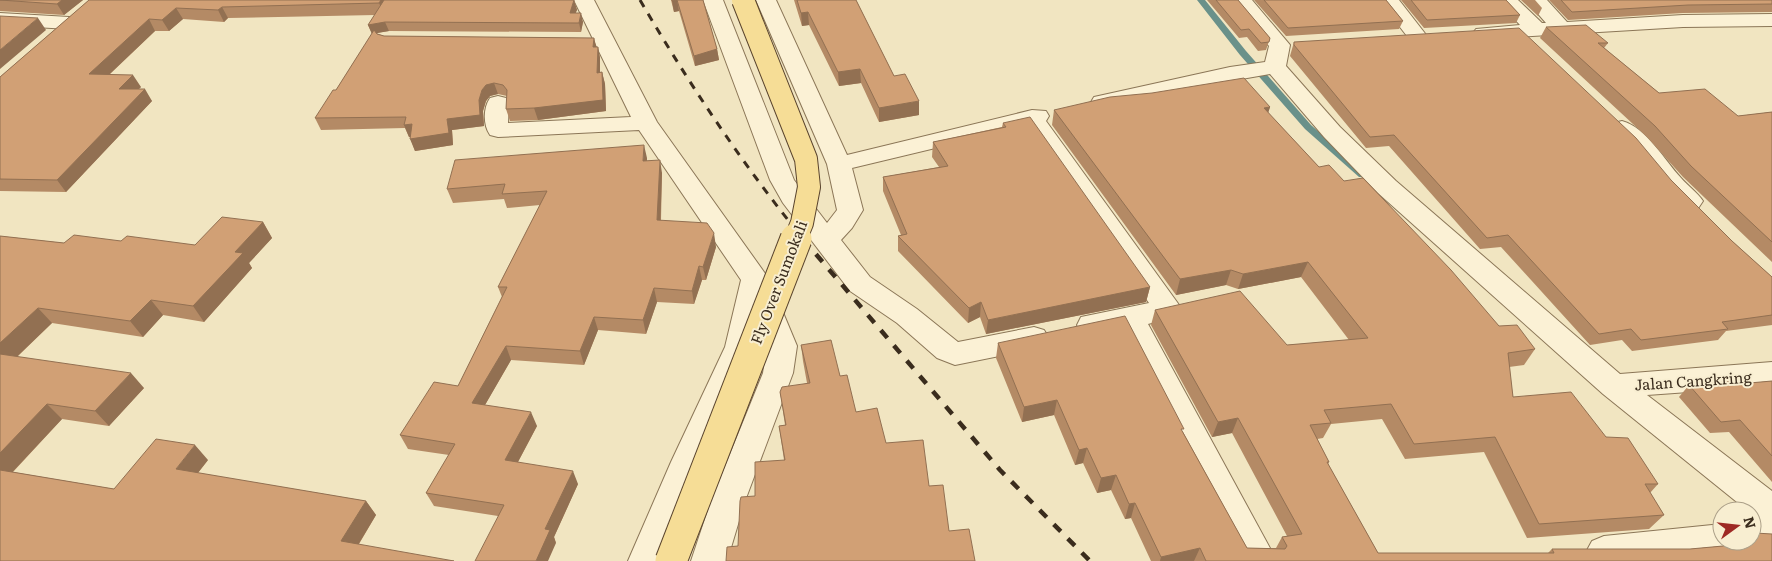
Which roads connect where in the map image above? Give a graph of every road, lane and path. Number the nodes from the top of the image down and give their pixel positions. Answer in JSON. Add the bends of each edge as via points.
{"nodes":[{"id":1,"x":584,"y":0,"type":"edge"},
{"id":2,"x":713,"y":0,"type":"edge"},
{"id":3,"x":743,"y":0,"type":"edge"},
{"id":4,"x":766,"y":0,"type":"edge"},
{"id":5,"x":1241,"y":0,"type":"edge"},
{"id":6,"x":1389,"y":0,"type":"edge"},
{"id":7,"x":1507,"y":0,"type":"edge"},
{"id":8,"x":1536,"y":0,"type":"edge"},
{"id":9,"x":1666,"y":5,"type":"edge"},
{"id":10,"x":0,"y":19,"type":"edge"},
{"id":11,"x":1772,"y":20,"type":"edge"},
{"id":12,"x":1683,"y":21,"type":"junction"},
{"id":13,"x":1562,"y":28,"type":"junction"},
{"id":14,"x":1464,"y":34,"type":"edge"},
{"id":15,"x":1417,"y":37,"type":"edge"},
{"id":16,"x":1532,"y":37,"type":"junction"},
{"id":17,"x":48,"y":41,"type":"edge"},
{"id":18,"x":1280,"y":56,"type":"junction"},
{"id":19,"x":498,"y":103,"type":"dead end"},
{"id":20,"x":1603,"y":110,"type":"edge"},
{"id":21,"x":1032,"y":118,"type":"junction"},
{"id":22,"x":646,"y":123,"type":"junction"},
{"id":23,"x":839,"y":164,"type":"junction"},
{"id":24,"x":1702,"y":214,"type":"edge"},
{"id":25,"x":826,"y":240,"type":"junction"},
{"id":26,"x":755,"y":279,"type":"junction"},
{"id":27,"x":1197,"y":303,"type":"edge"},
{"id":28,"x":1168,"y":309,"type":"junction"},
{"id":29,"x":1130,"y":317,"type":"junction"},
{"id":30,"x":1772,"y":374,"type":"edge"},
{"id":31,"x":1614,"y":386,"type":"junction"},
{"id":32,"x":1772,"y":510,"type":"edge"},
{"id":33,"x":1712,"y":542,"type":"edge"},
{"id":34,"x":1576,"y":553,"type":"edge"},
{"id":35,"x":646,"y":561,"type":"edge"},
{"id":36,"x":671,"y":561,"type":"edge"},
{"id":37,"x":710,"y":561,"type":"edge"},
{"id":38,"x":1259,"y":561,"type":"edge"}],
"edges":[{"from":1,"to":22,"type":"street","via":[[594,40]]},
{"from":2,"to":25,"type":"street","via":[[782,180]]},
{"from":3,"to":36,"type":"main road","name":"Fly Over Sumokali","bridge":true,"via":[[806,159],[809,187],[802,224]]},
{"from":4,"to":23,"type":"street"},
{"from":5,"to":18,"type":"street"},
{"from":6,"to":15,"type":"street"},
{"from":7,"to":16,"type":"street"},
{"from":8,"to":13,"type":"street"},
{"from":9,"to":12,"type":"street"},
{"from":10,"to":17,"type":"street","via":[[76,17]]},
{"from":11,"to":12,"type":"street"},
{"from":12,"to":13,"type":"street"},
{"from":13,"to":16,"type":"street"},
{"from":14,"to":16,"type":"street"},
{"from":18,"to":21,"type":"street","via":[[1234,73]]},
{"from":18,"to":31,"type":"street","via":[[1332,132],[1387,187]]},
{"from":19,"to":22,"type":"street","via":[[498,130]]},
{"from":20,"to":24,"type":"street","via":[[1654,159]]},
{"from":21,"to":23,"type":"street"},
{"from":21,"to":28,"type":"street"},
{"from":22,"to":26,"type":"street"},
{"from":23,"to":25,"type":"street","via":[[850,210]]},
{"from":25,"to":29,"type":"street","via":[[860,284],[955,354]]},
{"from":26,"to":35,"type":"street","via":[[740,346]]},
{"from":26,"to":37,"type":"street","via":[[782,346],[780,361],[728,501]]},
{"from":27,"to":28,"type":"street"},
{"from":28,"to":29,"type":"street"},
{"from":29,"to":38,"type":"street"},
{"from":30,"to":31,"type":"street","name":"Jalan Cangkring"},
{"from":31,"to":32,"type":"street"},
{"from":33,"to":34,"type":"street"}]}
